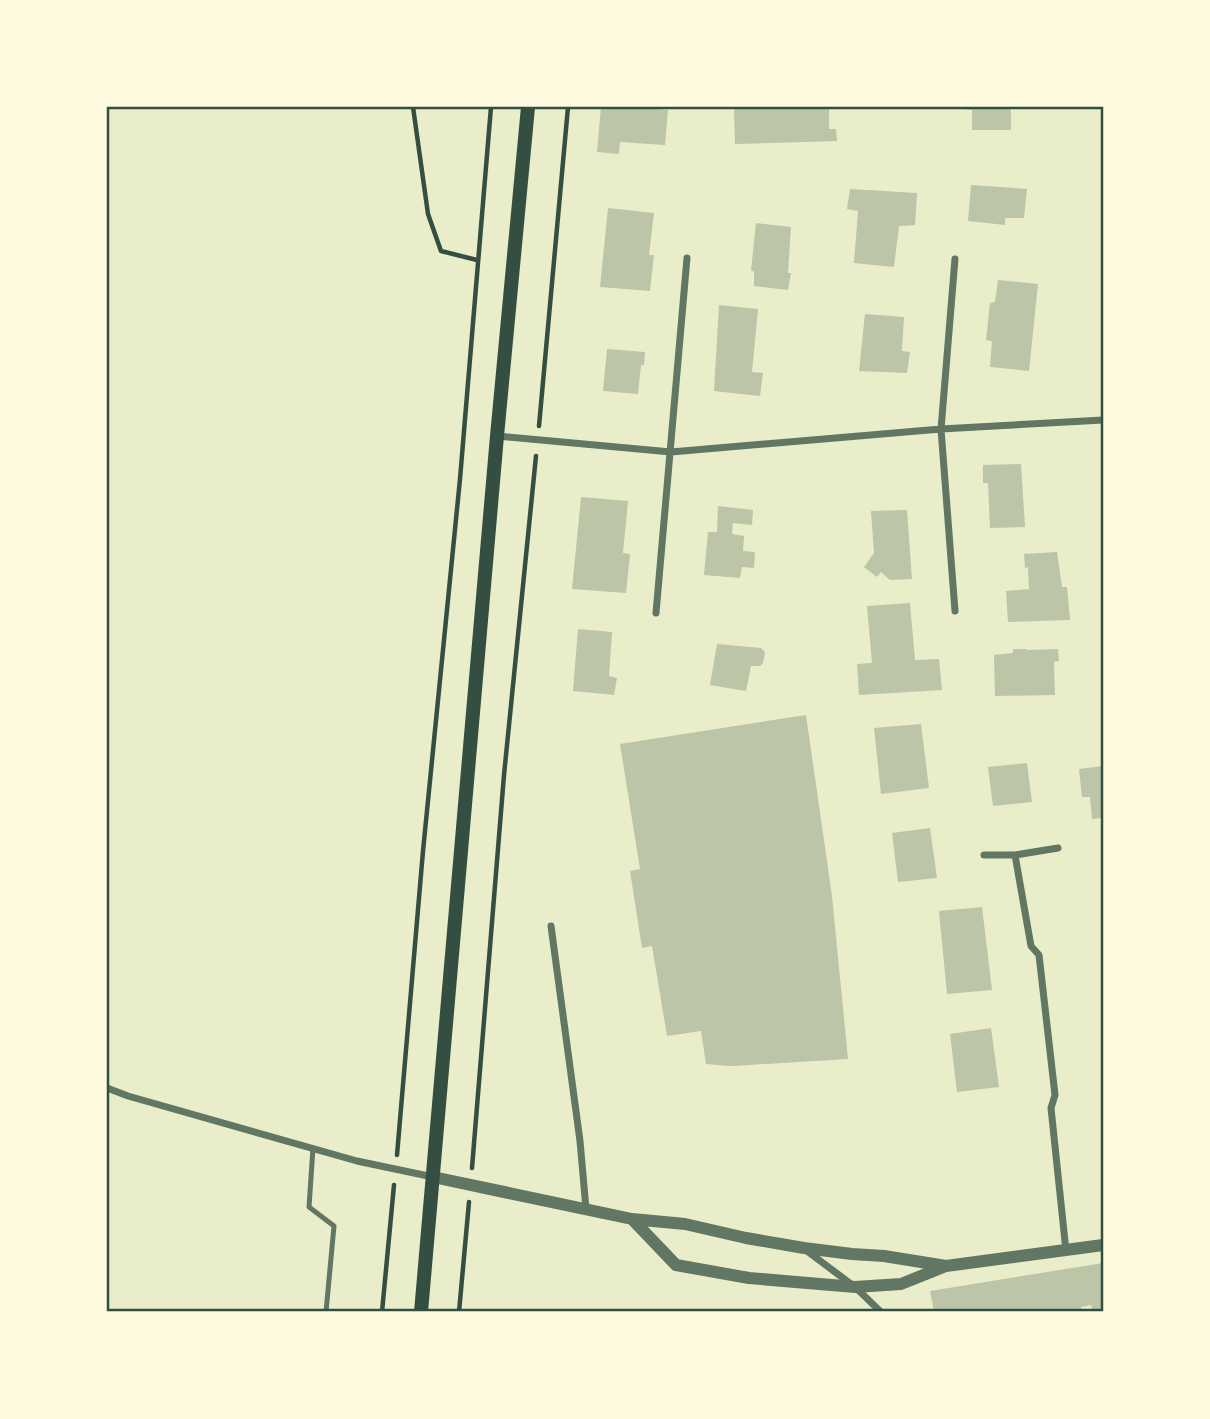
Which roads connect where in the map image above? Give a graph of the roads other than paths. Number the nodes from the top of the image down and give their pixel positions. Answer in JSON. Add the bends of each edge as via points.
{"nodes":[{"id":1,"x":528,"y":107,"type":"edge"},
{"id":2,"x":687,"y":258,"type":"dead end"},
{"id":3,"x":955,"y":258,"type":"dead end"},
{"id":4,"x":1103,"y":419,"type":"edge"},
{"id":5,"x":941,"y":429,"type":"junction"},
{"id":6,"x":497,"y":436,"type":"junction"},
{"id":7,"x":671,"y":452,"type":"junction"},
{"id":8,"x":955,"y":611,"type":"dead end"},
{"id":9,"x":656,"y":613,"type":"dead end"},
{"id":10,"x":1058,"y":848,"type":"dead end"},
{"id":11,"x":984,"y":855,"type":"dead end"},
{"id":12,"x":1015,"y":855,"type":"junction"},
{"id":13,"x":551,"y":926,"type":"dead end"},
{"id":14,"x":107,"y":1088,"type":"edge"},
{"id":15,"x":313,"y":1148,"type":"junction"},
{"id":16,"x":433,"y":1177,"type":"junction"},
{"id":17,"x":586,"y":1209,"type":"junction"},
{"id":18,"x":632,"y":1219,"type":"junction"},
{"id":19,"x":1103,"y":1245,"type":"edge"},
{"id":20,"x":804,"y":1248,"type":"junction"},
{"id":21,"x":1066,"y":1251,"type":"junction"},
{"id":22,"x":946,"y":1266,"type":"junction"},
{"id":23,"x":855,"y":1287,"type":"junction"},
{"id":24,"x":326,"y":1312,"type":"edge"},
{"id":25,"x":421,"y":1312,"type":"edge"},
{"id":26,"x":881,"y":1312,"type":"edge"}],
"edges":[{"from":1,"to":6,"type":"main road"},
{"from":2,"to":7,"type":"street"},
{"from":3,"to":5,"type":"street"},
{"from":4,"to":5,"type":"street"},
{"from":5,"to":7,"type":"street"},
{"from":5,"to":8,"type":"street"},
{"from":6,"to":7,"type":"street"},
{"from":6,"to":16,"type":"main road"},
{"from":7,"to":9,"type":"street"},
{"from":10,"to":12,"type":"street"},
{"from":11,"to":12,"type":"street"},
{"from":12,"to":21,"type":"street","via":[[1031,946],[1039,955]]},
{"from":13,"to":17,"type":"street"},
{"from":14,"to":15,"type":"street"},
{"from":15,"to":16,"type":"street"},
{"from":15,"to":24,"type":"lane","via":[[309,1207],[334,1226]]},
{"from":16,"to":17,"type":"street"},
{"from":16,"to":25,"type":"main road"},
{"from":17,"to":18,"type":"street"},
{"from":18,"to":20,"type":"street","via":[[685,1224]]},
{"from":18,"to":23,"type":"street","via":[[676,1265],[748,1278]]},
{"from":19,"to":21,"type":"street"},
{"from":20,"to":22,"type":"street"},
{"from":20,"to":23,"type":"street"},
{"from":21,"to":22,"type":"street"},
{"from":22,"to":23,"type":"street","via":[[901,1284]]},
{"from":23,"to":26,"type":"street"}]}
